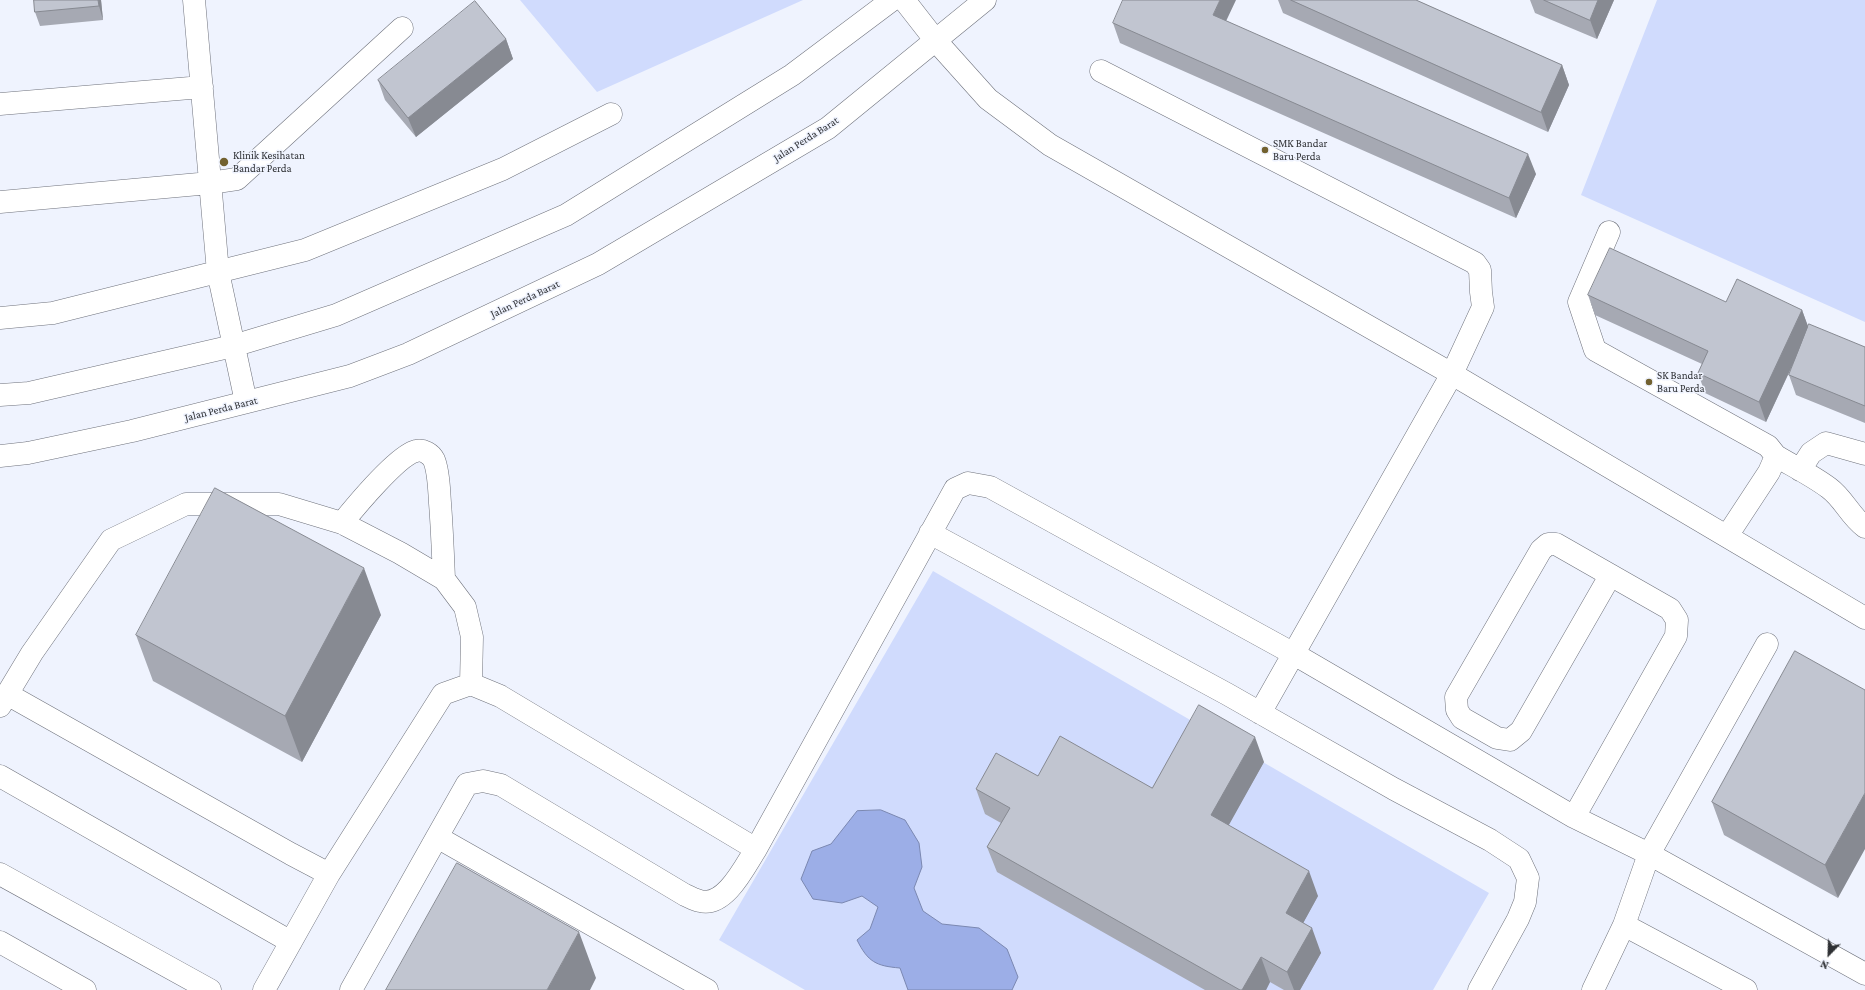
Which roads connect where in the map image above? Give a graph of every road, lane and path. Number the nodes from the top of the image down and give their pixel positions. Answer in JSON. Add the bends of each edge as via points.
{"nodes":[{"id":1,"x":194,"y":0,"type":"edge"},
{"id":2,"x":892,"y":0,"type":"edge"},
{"id":3,"x":904,"y":0,"type":"edge"},
{"id":4,"x":985,"y":0,"type":"edge"},
{"id":5,"x":402,"y":28,"type":"dead end"},
{"id":6,"x":936,"y":42,"type":"junction"},
{"id":7,"x":1101,"y":71,"type":"dead end"},
{"id":8,"x":202,"y":87,"type":"junction"},
{"id":9,"x":0,"y":104,"type":"edge"},
{"id":10,"x":611,"y":114,"type":"dead end"},
{"id":11,"x":210,"y":183,"type":"junction"},
{"id":12,"x":0,"y":202,"type":"edge"},
{"id":13,"x":1609,"y":232,"type":"dead end"},
{"id":14,"x":218,"y":272,"type":"junction"},
{"id":15,"x":0,"y":318,"type":"edge"},
{"id":16,"x":233,"y":346,"type":"junction"},
{"id":17,"x":1452,"y":374,"type":"junction"},
{"id":18,"x":0,"y":395,"type":"edge"},
{"id":19,"x":246,"y":402,"type":"junction"},
{"id":20,"x":1865,"y":454,"type":"edge"},
{"id":21,"x":0,"y":456,"type":"edge"},
{"id":22,"x":1776,"y":456,"type":"junction"},
{"id":23,"x":1800,"y":470,"type":"junction"},
{"id":24,"x":342,"y":522,"type":"junction"},
{"id":25,"x":1865,"y":527,"type":"edge"},
{"id":26,"x":930,"y":533,"type":"junction"},
{"id":27,"x":1727,"y":536,"type":"junction"},
{"id":28,"x":1610,"y":576,"type":"junction"},
{"id":29,"x":444,"y":579,"type":"junction"},
{"id":30,"x":1865,"y":618,"type":"edge"},
{"id":31,"x":1767,"y":644,"type":"dead end"},
{"id":32,"x":1294,"y":654,"type":"junction"},
{"id":33,"x":472,"y":684,"type":"junction"},
{"id":34,"x":4,"y":700,"type":"edge"},
{"id":35,"x":1260,"y":714,"type":"junction"},
{"id":36,"x":0,"y":776,"type":"edge"},
{"id":37,"x":1574,"y":817,"type":"junction"},
{"id":38,"x":437,"y":838,"type":"junction"},
{"id":39,"x":756,"y":849,"type":"junction"},
{"id":40,"x":1650,"y":854,"type":"junction"},
{"id":41,"x":0,"y":874,"type":"edge"},
{"id":42,"x":329,"y":874,"type":"junction"},
{"id":43,"x":1624,"y":925,"type":"junction"},
{"id":44,"x":0,"y":942,"type":"edge"},
{"id":45,"x":291,"y":942,"type":"junction"},
{"id":46,"x":1865,"y":974,"type":"edge"},
{"id":47,"x":85,"y":990,"type":"edge"},
{"id":48,"x":210,"y":990,"type":"edge"},
{"id":49,"x":264,"y":990,"type":"edge"},
{"id":50,"x":351,"y":990,"type":"edge"},
{"id":51,"x":707,"y":990,"type":"edge"},
{"id":52,"x":1479,"y":990,"type":"edge"},
{"id":53,"x":1593,"y":990,"type":"edge"},
{"id":54,"x":1746,"y":990,"type":"edge"}],
"edges":[{"from":1,"to":8,"type":"street"},
{"from":2,"to":16,"type":"street","via":[[792,75],[566,215],[336,316]]},
{"from":3,"to":6,"type":"street"},
{"from":4,"to":6,"type":"street","name":"Jalan Perda Barat"},
{"from":5,"to":11,"type":"street","via":[[237,179]]},
{"from":6,"to":17,"type":"street","via":[[988,98],[1050,145]]},
{"from":6,"to":19,"type":"street","name":"Jalan Perda Barat","via":[[828,128],[598,264],[401,357],[350,376]]},
{"from":7,"to":17,"type":"street","via":[[1475,262],[1480,270],[1483,307]]},
{"from":8,"to":9,"type":"street"},
{"from":8,"to":11,"type":"street"},
{"from":10,"to":14,"type":"street","via":[[503,169],[304,250]]},
{"from":11,"to":12,"type":"street"},
{"from":11,"to":14,"type":"street"},
{"from":13,"to":22,"type":"street","via":[[1579,302],[1595,350],[1768,446]]},
{"from":14,"to":15,"type":"street","via":[[53,313]]},
{"from":14,"to":16,"type":"street"},
{"from":16,"to":18,"type":"street","via":[[29,393]]},
{"from":16,"to":19,"type":"street"},
{"from":17,"to":27,"type":"street"},
{"from":17,"to":32,"type":"street"},
{"from":19,"to":21,"type":"street","name":"Jalan Perda Barat","via":[[132,431],[28,453]]},
{"from":20,"to":23,"type":"street","via":[[1826,444],[1811,453]]},
{"from":22,"to":23,"type":"street"},
{"from":22,"to":27,"type":"street","via":[[1770,472]]},
{"from":23,"to":25,"type":"street","via":[[1829,488],[1839,497],[1854,519]]},
{"from":24,"to":29,"type":"street"},
{"from":24,"to":29,"type":"street","via":[[372,488],[410,453],[418,450],[427,452],[434,459],[439,488]]},
{"from":24,"to":34,"type":"street","via":[[279,504],[186,504],[111,540],[32,653]]},
{"from":26,"to":32,"type":"street","via":[[955,489],[968,483],[990,487]]},
{"from":26,"to":35,"type":"street"},
{"from":26,"to":39,"type":"street"},
{"from":27,"to":30,"type":"street"},
{"from":28,"to":28,"type":"street","via":[[1556,544],[1548,544],[1541,550],[1456,697],[1457,710],[1462,718],[1497,738],[1510,740],[1521,731]]},
{"from":28,"to":37,"type":"street","via":[[1670,609],[1677,620],[1676,636]]},
{"from":29,"to":33,"type":"street","via":[[465,608],[472,637]]},
{"from":31,"to":40,"type":"street"},
{"from":32,"to":35,"type":"street"},
{"from":32,"to":37,"type":"street"},
{"from":33,"to":39,"type":"street","via":[[500,696]]},
{"from":33,"to":42,"type":"street","via":[[443,694]]},
{"from":34,"to":42,"type":"street"},
{"from":35,"to":52,"type":"street","via":[[1490,840],[1519,859],[1528,878],[1525,902]]},
{"from":36,"to":45,"type":"street"},
{"from":37,"to":40,"type":"street"},
{"from":38,"to":39,"type":"street","via":[[467,784],[483,781],[501,784],[685,895],[701,902],[717,899],[732,886]]},
{"from":38,"to":50,"type":"street"},
{"from":38,"to":51,"type":"street"},
{"from":40,"to":43,"type":"street"},
{"from":40,"to":46,"type":"street"},
{"from":41,"to":48,"type":"street"},
{"from":42,"to":45,"type":"street"},
{"from":43,"to":53,"type":"street"},
{"from":43,"to":54,"type":"street"},
{"from":44,"to":47,"type":"street"},
{"from":45,"to":49,"type":"street"}]}
